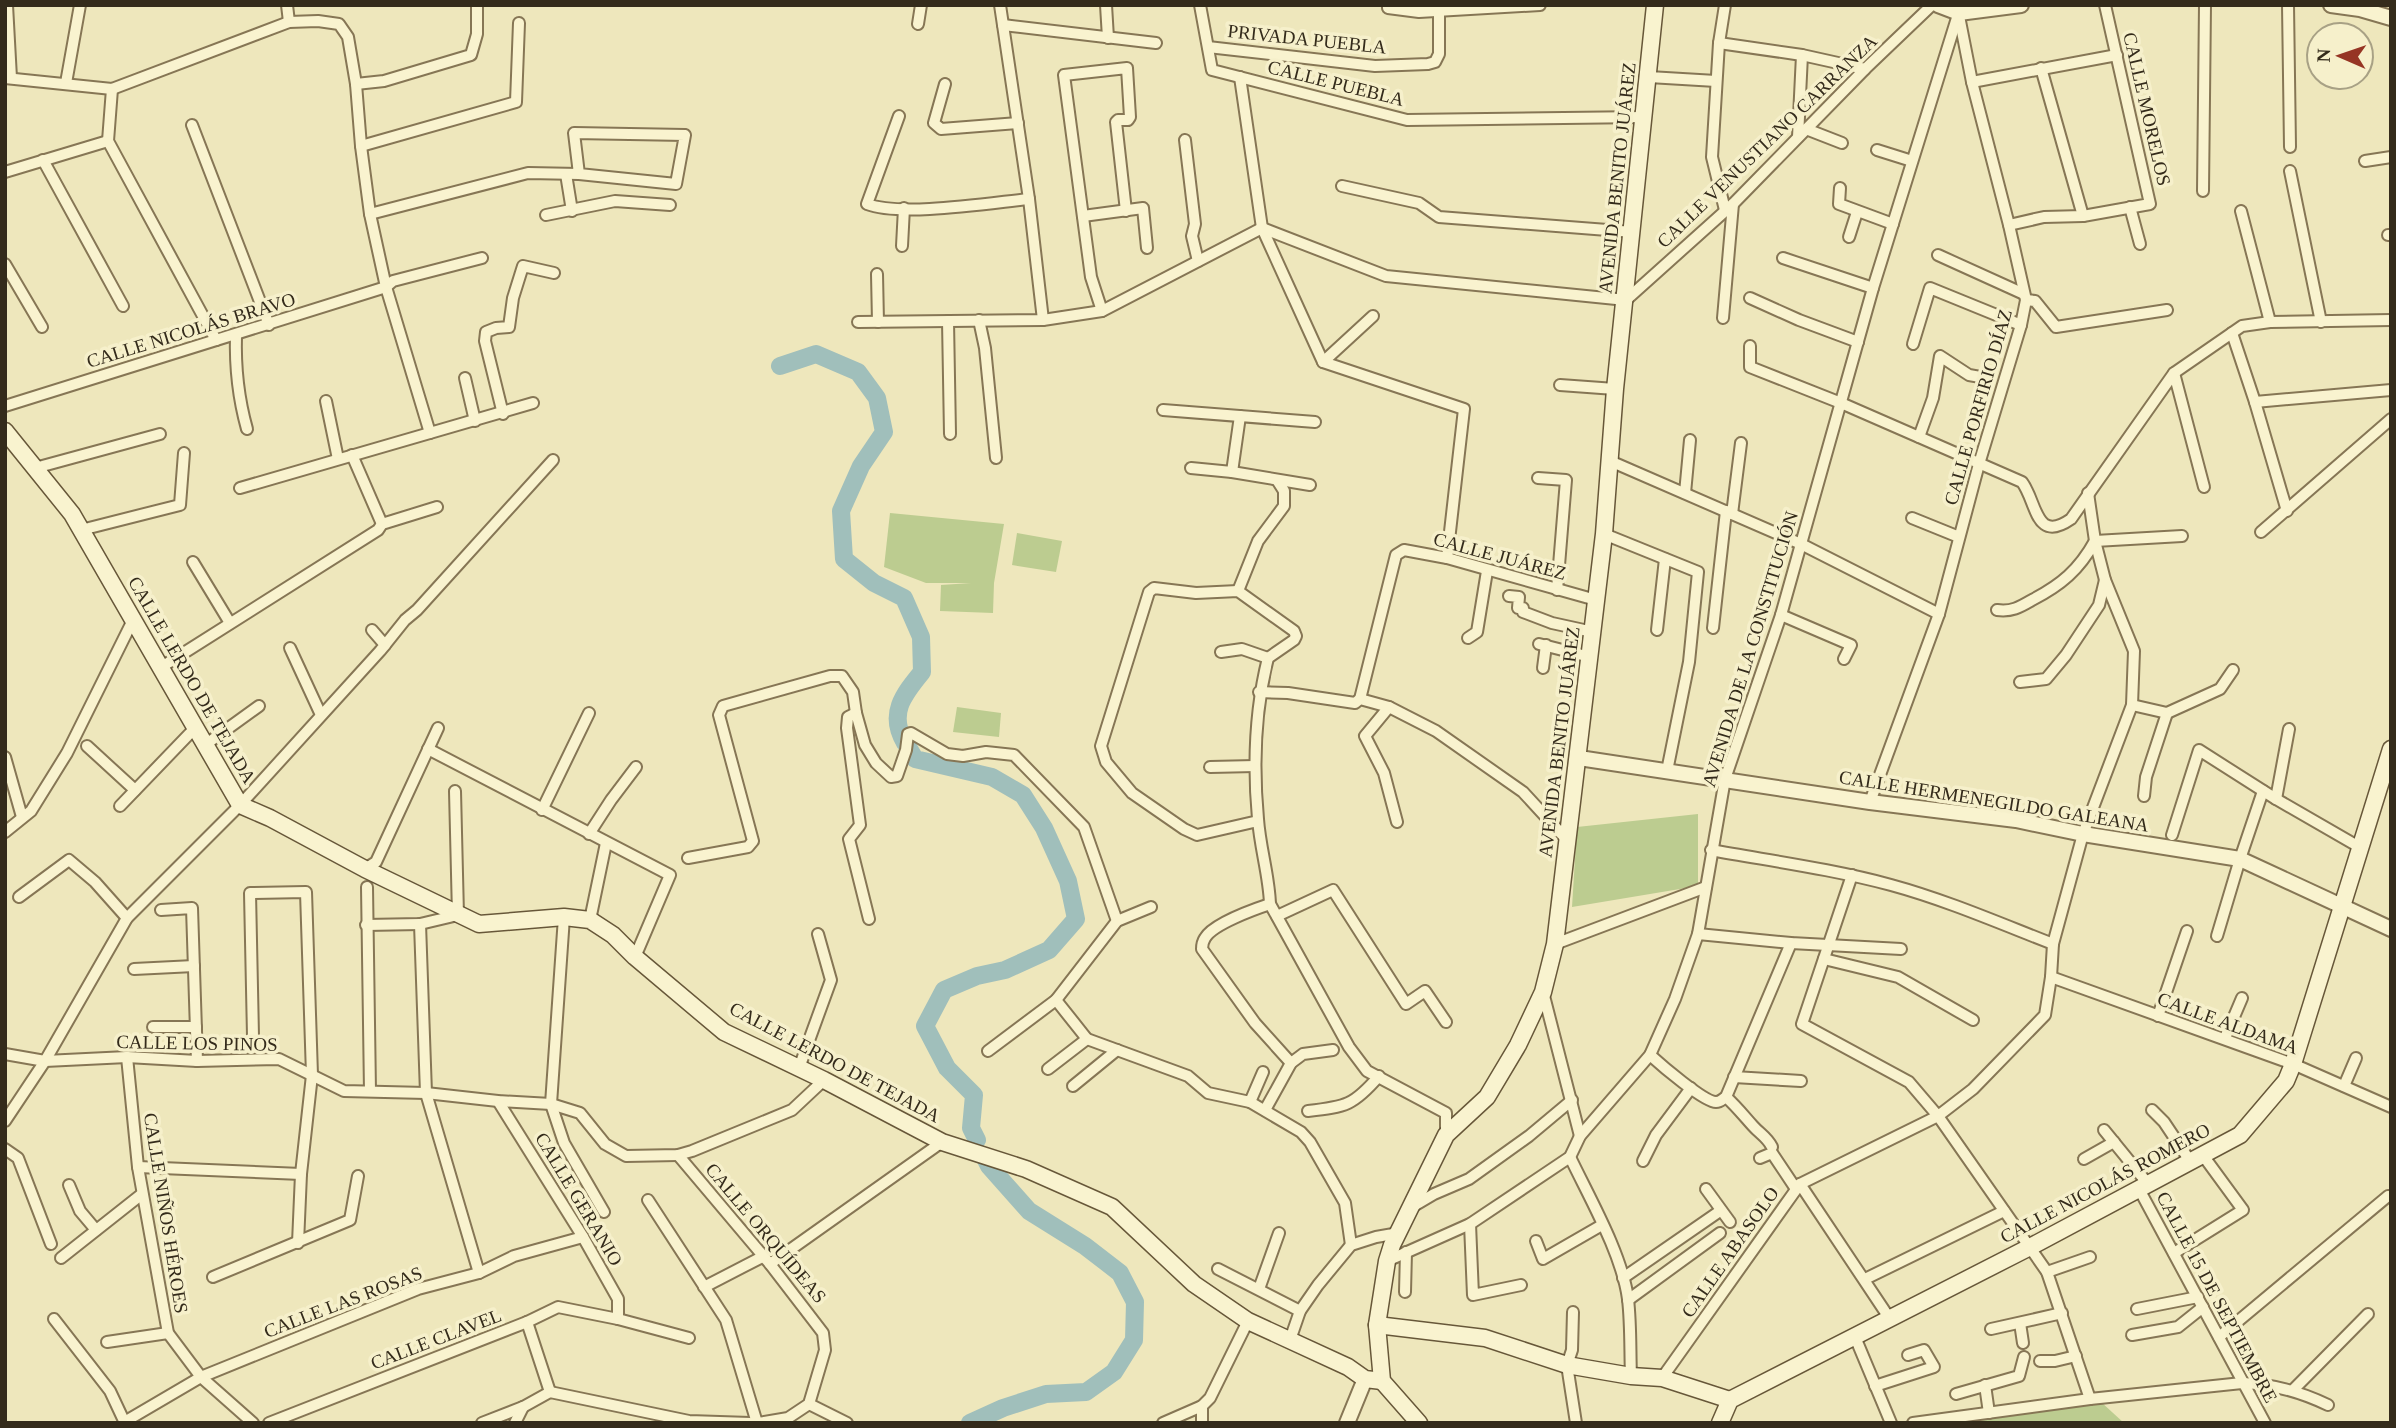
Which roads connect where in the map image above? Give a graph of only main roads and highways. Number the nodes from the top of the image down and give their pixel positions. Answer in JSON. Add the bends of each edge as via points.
{"nodes":[{"id":1,"x":1655,"y":5,"type":"edge"},
{"id":2,"x":5,"y":431,"type":"edge"},
{"id":3,"x":2391,"y":750,"type":"edge"},
{"id":4,"x":1377,"y":1325,"type":"junction"},
{"id":5,"x":1382,"y":1381,"type":"junction"},
{"id":6,"x":1730,"y":1400,"type":"junction"},
{"id":7,"x":1419,"y":1423,"type":"edge"},
{"id":8,"x":1720,"y":1423,"type":"edge"}],
"edges":[{"from":1,"to":4,"type":"main road","name":"AVENIDA BENITO JUÁREZ","via":[[1604,534],[1555,944],[1543,992],[1518,1045],[1487,1097],[1446,1135],[1399,1233],[1387,1261]]},
{"from":2,"to":5,"type":"main road","name":"CALLE LERDO DE TEJADA","via":[[72,514],[240,805],[479,923],[564,917],[590,920],[724,1031],[942,1142],[1026,1169],[1112,1207],[1194,1284],[1248,1321],[1365,1378]]},
{"from":3,"to":6,"type":"main road","name":"CALLE NICOLÁS ROMERO","via":[[2293,1064],[2286,1081],[2240,1135]]},
{"from":4,"to":5,"type":"main road","name":"AVENIDA BENITO JUÁREZ"},
{"from":4,"to":6,"type":"main road","via":[[1485,1338],[1567,1365],[1661,1378]]},
{"from":5,"to":7,"type":"main road"},
{"from":6,"to":8,"type":"main road"}]}
